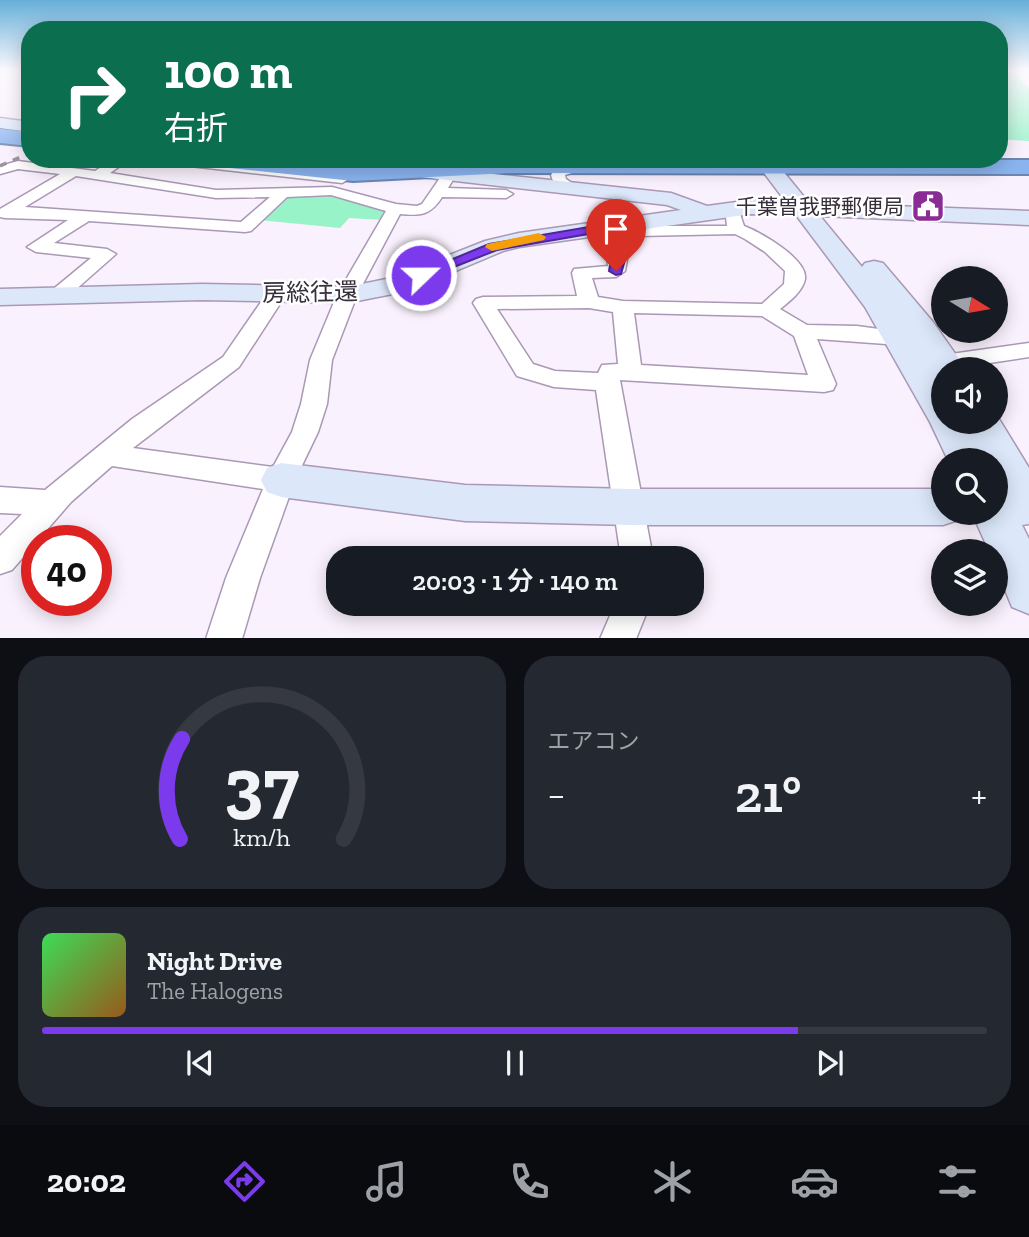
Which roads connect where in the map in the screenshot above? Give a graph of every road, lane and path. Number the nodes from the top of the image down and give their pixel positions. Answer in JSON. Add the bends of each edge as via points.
{"nodes":[{"id":1,"x":0,"y":124,"type":"edge"},
{"id":2,"x":21,"y":126,"type":"edge"},
{"id":3,"x":0,"y":129,"type":"edge"},
{"id":4,"x":21,"y":132,"type":"edge"},
{"id":5,"x":0,"y":135,"type":"edge"},
{"id":6,"x":21,"y":138,"type":"edge"},
{"id":7,"x":0,"y":141,"type":"edge"},
{"id":8,"x":21,"y":144,"type":"edge"},
{"id":9,"x":1008,"y":161,"type":"edge"},
{"id":10,"x":1029,"y":161,"type":"edge"},
{"id":11,"x":21,"y":165,"type":"edge"},
{"id":12,"x":1008,"y":167,"type":"edge"},
{"id":13,"x":1029,"y":167,"type":"edge"},
{"id":14,"x":46,"y":168,"type":"edge"},
{"id":15,"x":109,"y":168,"type":"edge"},
{"id":16,"x":238,"y":168,"type":"edge"},
{"id":17,"x":388,"y":168,"type":"edge"},
{"id":18,"x":436,"y":168,"type":"edge"},
{"id":19,"x":527,"y":168,"type":"edge"},
{"id":20,"x":641,"y":168,"type":"edge"},
{"id":21,"x":784,"y":168,"type":"edge"},
{"id":22,"x":405,"y":169,"type":"junction"},
{"id":23,"x":0,"y":170,"type":"edge"},
{"id":24,"x":75,"y":171,"type":"junction"},
{"id":25,"x":571,"y":171,"type":"edge"},
{"id":26,"x":97,"y":175,"type":"junction"},
{"id":27,"x":444,"y":183,"type":"junction"},
{"id":28,"x":506,"y":194,"type":"dead end"},
{"id":29,"x":281,"y":195,"type":"junction"},
{"id":30,"x":395,"y":209,"type":"junction"},
{"id":31,"x":813,"y":209,"type":"junction"},
{"id":32,"x":705,"y":212,"type":"junction"},
{"id":33,"x":4,"y":214,"type":"edge"},
{"id":34,"x":86,"y":216,"type":"junction"},
{"id":35,"x":1029,"y":218,"type":"edge"},
{"id":36,"x":734,"y":219,"type":"junction"},
{"id":37,"x":613,"y":226,"type":"junction"},
{"id":38,"x":277,"y":293,"type":"junction"},
{"id":39,"x":58,"y":295,"type":"junction"},
{"id":40,"x":346,"y":295,"type":"junction"},
{"id":41,"x":0,"y":297,"type":"edge"},
{"id":42,"x":589,"y":302,"type":"junction"},
{"id":43,"x":623,"y":307,"type":"junction"},
{"id":44,"x":766,"y":310,"type":"junction"},
{"id":45,"x":803,"y":332,"type":"junction"},
{"id":46,"x":900,"y":338,"type":"junction"},
{"id":47,"x":1029,"y":350,"type":"edge"},
{"id":48,"x":940,"y":357,"type":"edge"},
{"id":49,"x":993,"y":357,"type":"edge"},
{"id":50,"x":630,"y":372,"type":"junction"},
{"id":51,"x":607,"y":382,"type":"junction"},
{"id":52,"x":931,"y":392,"type":"edge"},
{"id":53,"x":989,"y":434,"type":"edge"},
{"id":54,"x":108,"y":455,"type":"junction"},
{"id":55,"x":281,"y":480,"type":"junction"},
{"id":56,"x":0,"y":499,"type":"edge"},
{"id":57,"x":52,"y":503,"type":"junction"},
{"id":58,"x":1029,"y":506,"type":"edge"},
{"id":59,"x":630,"y":507,"type":"junction"},
{"id":60,"x":931,"y":507,"type":"edge"},
{"id":61,"x":1008,"y":507,"type":"edge"},
{"id":62,"x":999,"y":525,"type":"edge"},
{"id":63,"x":635,"y":546,"type":"edge"},
{"id":64,"x":1,"y":559,"type":"edge"},
{"id":65,"x":1029,"y":590,"type":"edge"},
{"id":66,"x":628,"y":616,"type":"edge"},
{"id":67,"x":224,"y":638,"type":"edge"},
{"id":68,"x":618,"y":638,"type":"edge"}],
"edges":[{"from":1,"to":2,"type":"street"},
{"from":3,"to":4,"type":"highway"},
{"from":5,"to":6,"type":"highway"},
{"from":7,"to":8,"type":"street"},
{"from":9,"to":10,"type":"highway"},
{"from":11,"to":23,"type":"street"},
{"from":12,"to":13,"type":"highway"},
{"from":14,"to":24,"type":"street"},
{"from":15,"to":26,"type":"street"},
{"from":16,"to":22,"type":"street","via":[[321,178],[373,178]]},
{"from":17,"to":22,"type":"highway"},
{"from":18,"to":22,"type":"highway"},
{"from":19,"to":25,"type":"highway"},
{"from":20,"to":25,"type":"highway"},
{"from":21,"to":31,"type":"street"},
{"from":22,"to":27,"type":"street"},
{"from":24,"to":26,"type":"street"},
{"from":24,"to":33,"type":"street"},
{"from":25,"to":27,"type":"street"},
{"from":25,"to":32,"type":"street","via":[[678,200]]},
{"from":26,"to":29,"type":"street","via":[[216,194]]},
{"from":27,"to":28,"type":"street"},
{"from":27,"to":30,"type":"street","via":[[425,209]]},
{"from":29,"to":30,"type":"street","via":[[332,191]]},
{"from":29,"to":34,"type":"street","via":[[245,227]]},
{"from":30,"to":40,"type":"street"},
{"from":31,"to":35,"type":"street","name":"房総往還"},
{"from":31,"to":36,"type":"street","name":"房総往還"},
{"from":31,"to":46,"type":"street"},
{"from":31,"to":48,"type":"street","via":[[905,306]]},
{"from":32,"to":36,"type":"street","name":"房総往還"},
{"from":32,"to":37,"type":"street","name":"房総往還"},
{"from":33,"to":34,"type":"street"},
{"from":34,"to":39,"type":"street","via":[[36,247],[107,254]]},
{"from":36,"to":37,"type":"street","via":[[719,231],[638,231]]},
{"from":36,"to":44,"type":"street","via":[[796,272],[791,287]]},
{"from":37,"to":40,"type":"street","name":"房総往還","via":[[494,246],[398,285]]},
{"from":37,"to":42,"type":"street","via":[[616,271],[581,272]]},
{"from":38,"to":39,"type":"street","name":"房総往還"},
{"from":38,"to":40,"type":"street","name":"房総往還"},
{"from":38,"to":54,"type":"street","via":[[231,362]]},
{"from":39,"to":41,"type":"street","name":"房総往還"},
{"from":40,"to":55,"type":"street","via":[[321,360],[305,432]]},
{"from":42,"to":43,"type":"street"},
{"from":42,"to":51,"type":"street","via":[[483,303],[525,370],[554,379]]},
{"from":43,"to":44,"type":"street"},
{"from":43,"to":50,"type":"street"},
{"from":44,"to":45,"type":"street"},
{"from":45,"to":46,"type":"street"},
{"from":45,"to":50,"type":"street","via":[[824,384]]},
{"from":46,"to":52,"type":"street"},
{"from":47,"to":49,"type":"street"},
{"from":50,"to":51,"type":"street","via":[[610,371]]},
{"from":51,"to":59,"type":"street"},
{"from":53,"to":58,"type":"street"},
{"from":54,"to":55,"type":"street"},
{"from":54,"to":57,"type":"street"},
{"from":55,"to":59,"type":"street","via":[[465,503]]},
{"from":55,"to":67,"type":"street"},
{"from":56,"to":57,"type":"street"},
{"from":57,"to":64,"type":"street"},
{"from":58,"to":61,"type":"street"},
{"from":59,"to":60,"type":"street"},
{"from":59,"to":63,"type":"street"},
{"from":62,"to":65,"type":"street"},
{"from":66,"to":68,"type":"street"}]}
